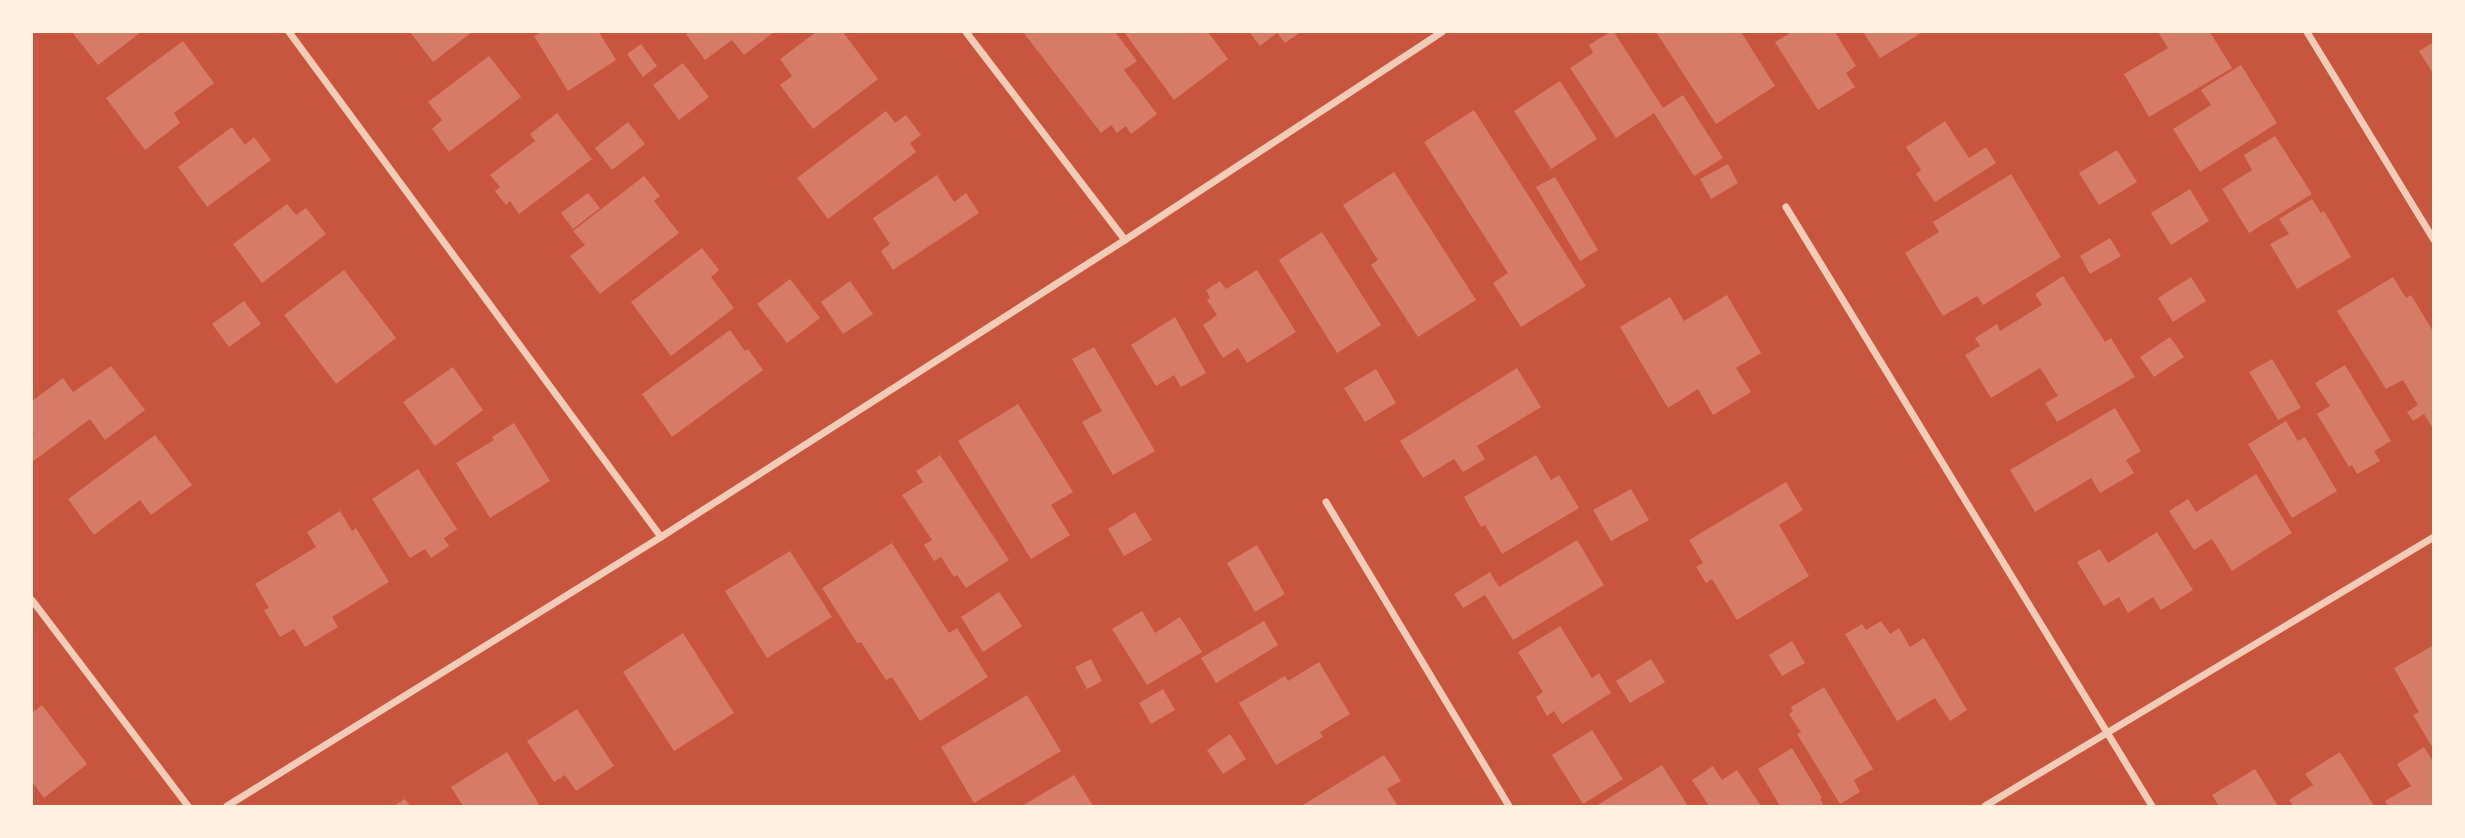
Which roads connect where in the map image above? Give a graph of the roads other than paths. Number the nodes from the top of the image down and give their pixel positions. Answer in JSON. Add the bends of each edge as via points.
{"nodes":[{"id":1,"x":289,"y":32,"type":"edge"},
{"id":2,"x":966,"y":32,"type":"edge"},
{"id":3,"x":1441,"y":32,"type":"edge"},
{"id":4,"x":2307,"y":32,"type":"edge"},
{"id":5,"x":1786,"y":207,"type":"dead end"},
{"id":6,"x":1125,"y":240,"type":"junction"},
{"id":7,"x":2434,"y":240,"type":"edge"},
{"id":8,"x":1326,"y":502,"type":"dead end"},
{"id":9,"x":661,"y":537,"type":"junction"},
{"id":10,"x":2434,"y":537,"type":"edge"},
{"id":11,"x":32,"y":600,"type":"edge"},
{"id":12,"x":2106,"y":732,"type":"junction"},
{"id":13,"x":188,"y":807,"type":"edge"},
{"id":14,"x":227,"y":807,"type":"edge"},
{"id":15,"x":1509,"y":807,"type":"edge"},
{"id":16,"x":1985,"y":807,"type":"edge"},
{"id":17,"x":2152,"y":807,"type":"edge"}],
"edges":[{"from":1,"to":9,"type":"street"},
{"from":2,"to":6,"type":"street"},
{"from":3,"to":6,"type":"street"},
{"from":4,"to":7,"type":"street"},
{"from":5,"to":12,"type":"street"},
{"from":6,"to":9,"type":"street"},
{"from":8,"to":15,"type":"street"},
{"from":9,"to":14,"type":"street"},
{"from":10,"to":12,"type":"street"},
{"from":11,"to":13,"type":"street"},
{"from":12,"to":16,"type":"street"},
{"from":12,"to":17,"type":"street"}]}
